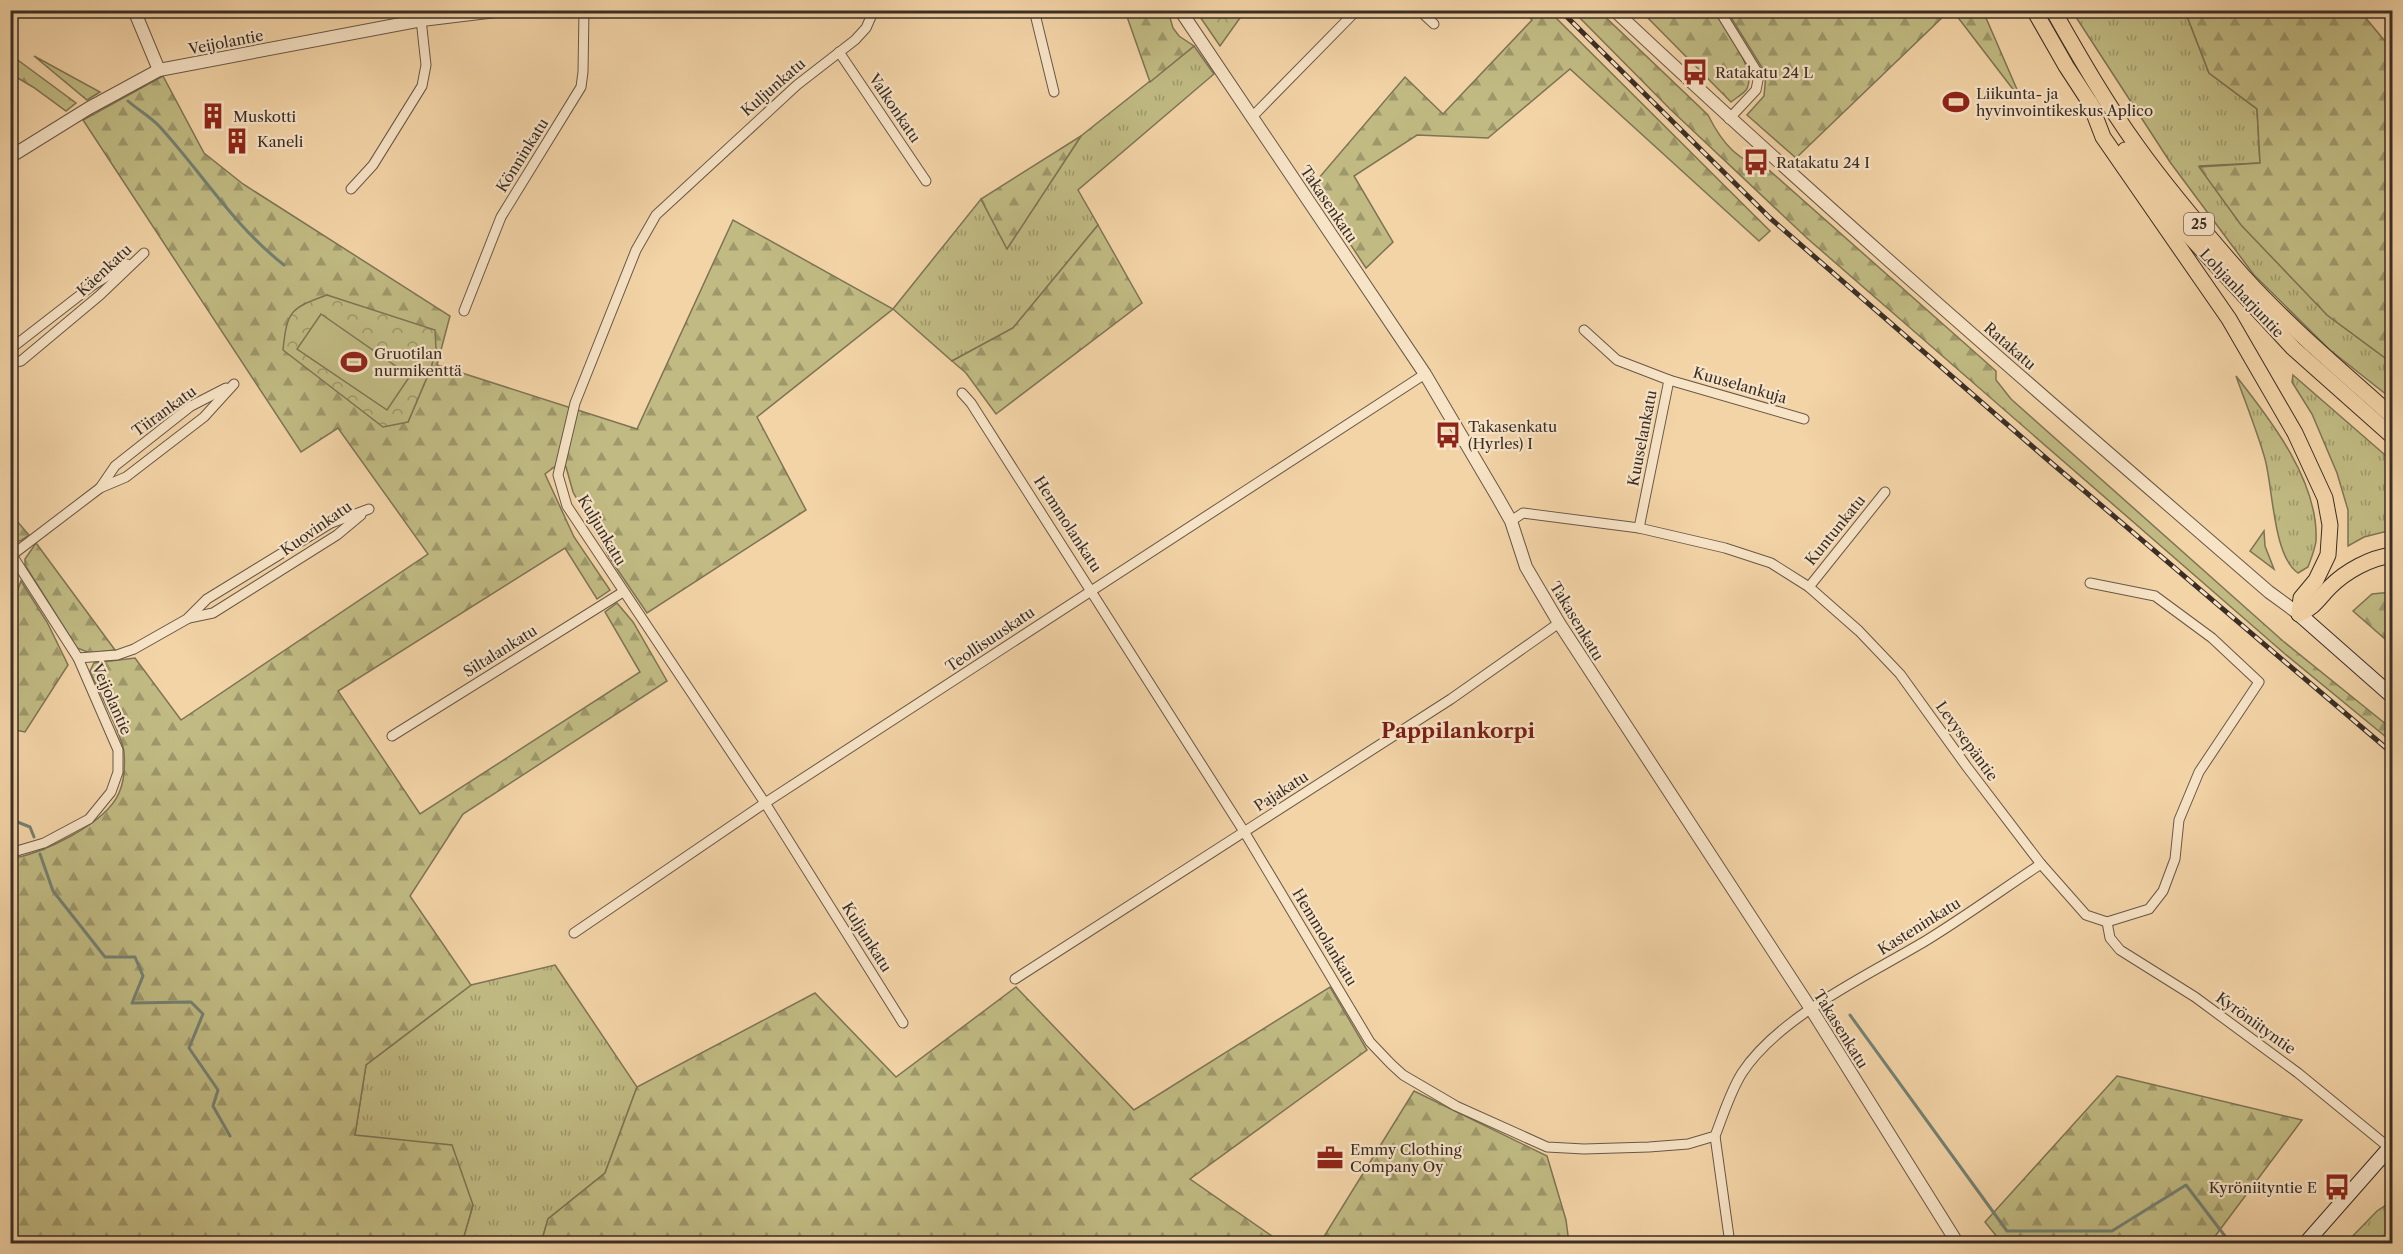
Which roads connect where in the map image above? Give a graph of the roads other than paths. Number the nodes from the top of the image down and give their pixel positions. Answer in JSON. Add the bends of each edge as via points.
{"nodes":[{"id":1,"x":134,"y":10,"type":"edge"},
{"id":2,"x":504,"y":10,"type":"edge"},
{"id":3,"x":584,"y":10,"type":"edge"},
{"id":4,"x":874,"y":10,"type":"edge"},
{"id":5,"x":1034,"y":10,"type":"edge"},
{"id":6,"x":1180,"y":10,"type":"edge"},
{"id":7,"x":1357,"y":10,"type":"edge"},
{"id":8,"x":1419,"y":10,"type":"edge"},
{"id":9,"x":1614,"y":10,"type":"edge"},
{"id":10,"x":1719,"y":10,"type":"edge"},
{"id":11,"x":2034,"y":10,"type":"edge"},
{"id":12,"x":2053,"y":10,"type":"edge"},
{"id":13,"x":421,"y":15,"type":"edge"},
{"id":14,"x":1434,"y":24,"type":"dead end"},
{"id":15,"x":839,"y":52,"type":"junction"},
{"id":16,"x":159,"y":70,"type":"junction"},
{"id":17,"x":1054,"y":92,"type":"dead end"},
{"id":18,"x":2090,"y":104,"type":"junction"},
{"id":19,"x":1253,"y":116,"type":"junction"},
{"id":20,"x":1730,"y":119,"type":"junction"},
{"id":21,"x":10,"y":157,"type":"edge"},
{"id":22,"x":926,"y":181,"type":"dead end"},
{"id":23,"x":351,"y":189,"type":"dead end"},
{"id":24,"x":464,"y":311,"type":"dead end"},
{"id":25,"x":1584,"y":330,"type":"dead end"},
{"id":26,"x":10,"y":352,"type":"edge"},
{"id":27,"x":10,"y":363,"type":"edge"},
{"id":28,"x":1425,"y":374,"type":"junction"},
{"id":29,"x":1669,"y":380,"type":"junction"},
{"id":30,"x":962,"y":393,"type":"dead end"},
{"id":31,"x":2392,"y":416,"type":"edge"},
{"id":32,"x":1804,"y":419,"type":"dead end"},
{"id":33,"x":2392,"y":436,"type":"edge"},
{"id":34,"x":100,"y":488,"type":"junction"},
{"id":35,"x":1885,"y":492,"type":"dead end"},
{"id":36,"x":1510,"y":521,"type":"junction"},
{"id":37,"x":1640,"y":528,"type":"junction"},
{"id":38,"x":11,"y":554,"type":"edge"},
{"id":39,"x":2392,"y":555,"type":"edge"},
{"id":40,"x":2090,"y":583,"type":"dead end"},
{"id":41,"x":1809,"y":587,"type":"junction"},
{"id":42,"x":1091,"y":589,"type":"junction"},
{"id":43,"x":623,"y":592,"type":"junction"},
{"id":44,"x":2299,"y":614,"type":"junction"},
{"id":45,"x":186,"y":619,"type":"junction"},
{"id":46,"x":1559,"y":623,"type":"junction"},
{"id":47,"x":78,"y":658,"type":"junction"},
{"id":48,"x":2392,"y":696,"type":"edge"},
{"id":49,"x":392,"y":736,"type":"dead end"},
{"id":50,"x":765,"y":803,"type":"junction"},
{"id":51,"x":1245,"y":833,"type":"junction"},
{"id":52,"x":10,"y":854,"type":"edge"},
{"id":53,"x":2041,"y":864,"type":"junction"},
{"id":54,"x":2107,"y":922,"type":"junction"},
{"id":55,"x":574,"y":933,"type":"dead end"},
{"id":56,"x":1015,"y":979,"type":"dead end"},
{"id":57,"x":1811,"y":1010,"type":"junction"},
{"id":58,"x":903,"y":1023,"type":"dead end"},
{"id":59,"x":1715,"y":1136,"type":"junction"},
{"id":60,"x":2392,"y":1147,"type":"edge"},
{"id":61,"x":1730,"y":1244,"type":"edge"},
{"id":62,"x":1958,"y":1244,"type":"edge"},
{"id":63,"x":2305,"y":1244,"type":"edge"}],
"edges":[{"from":1,"to":16,"type":"street"},
{"from":2,"to":13,"type":"street","name":"Veijolantie"},
{"from":3,"to":24,"type":"street","name":"Könninkatu","via":[[581,87],[501,218]]},
{"from":4,"to":15,"type":"street","name":"Kuljunkatu","via":[[866,28]]},
{"from":5,"to":17,"type":"street"},
{"from":6,"to":19,"type":"street","name":"Takasenkatu"},
{"from":7,"to":19,"type":"street"},
{"from":8,"to":14,"type":"street"},
{"from":9,"to":20,"type":"street","name":"Ratakatu"},
{"from":10,"to":20,"type":"street","via":[[1759,75],[1756,90]]},
{"from":11,"to":18,"type":"highway","name":"Lohjanharjuntie","number":"25"},
{"from":12,"to":31,"type":"highway","name":"Lohjanharjuntie","number":"25","via":[[2137,146],[2191,215],[2301,335]]},
{"from":13,"to":16,"type":"street","name":"Veijolantie"},
{"from":13,"to":23,"type":"street","via":[[426,64],[422,86],[373,165]]},
{"from":15,"to":22,"type":"street","name":"Valkonkatu"},
{"from":15,"to":43,"type":"street","name":"Kuljunkatu","via":[[797,85],[656,215],[636,250],[576,403],[558,475],[567,506]]},
{"from":16,"to":21,"type":"street","name":"Veijolantie"},
{"from":18,"to":33,"type":"highway","name":"Lohjanharjuntie","number":"25","via":[[2181,227],[2293,348]]},
{"from":18,"to":44,"type":"highway","via":[[2103,136],[2229,319],[2295,433],[2325,498],[2330,525],[2328,555],[2316,580],[2301,598]]},
{"from":19,"to":28,"type":"street","name":"Takasenkatu"},
{"from":20,"to":44,"type":"street","name":"Ratakatu","via":[[2008,367]]},
{"from":25,"to":29,"type":"street","name":"Kuuselankatu","via":[[1617,360]]},
{"from":26,"to":27,"type":"street","name":"Käenkatu","via":[[93,285],[144,253],[21,361]]},
{"from":28,"to":36,"type":"street","name":"Takasenkatu"},
{"from":28,"to":42,"type":"street","name":"Teollisuuskatu"},
{"from":29,"to":32,"type":"street","name":"Kuuselankuja"},
{"from":29,"to":37,"type":"street","name":"Kuuselankatu"},
{"from":30,"to":42,"type":"street","name":"Hemmolankatu"},
{"from":34,"to":34,"type":"street","name":"Tiirankatu","via":[[126,477],[204,417],[234,384],[183,413],[115,466]]},
{"from":34,"to":38,"type":"street","name":"Tiirankatu"},
{"from":35,"to":41,"type":"street","name":"Kuntunkatu"},
{"from":36,"to":37,"type":"street","name":"Levysepäntie","via":[[1523,513]]},
{"from":36,"to":46,"type":"street","name":"Takasenkatu","via":[[1527,567]]},
{"from":37,"to":41,"type":"street","name":"Levysepäntie","via":[[1771,563]]},
{"from":38,"to":47,"type":"street","name":"Veijolantie"},
{"from":39,"to":44,"type":"highway","via":[[2367,561],[2331,586],[2312,608]]},
{"from":40,"to":54,"type":"street","via":[[2155,596],[2212,638],[2259,682],[2199,772],[2179,820],[2175,859],[2163,891],[2149,909]]},
{"from":41,"to":53,"type":"street","name":"Levysepäntie","via":[[1900,674]]},
{"from":42,"to":50,"type":"street","name":"Teollisuuskatu"},
{"from":42,"to":51,"type":"street","name":"Hemmolankatu"},
{"from":43,"to":49,"type":"street","name":"Siltalankatu"},
{"from":43,"to":50,"type":"street","name":"Kuljunkatu"},
{"from":44,"to":48,"type":"main road","name":"Ratakatu"},
{"from":45,"to":45,"type":"street","name":"Kuovinkatu","via":[[213,613],[337,535],[369,509],[332,523],[207,599]]},
{"from":45,"to":47,"type":"street","name":"Kuovinkatu","via":[[134,649],[117,655]]},
{"from":46,"to":51,"type":"street","name":"Pajakatu","via":[[1451,699]]},
{"from":46,"to":57,"type":"street","name":"Takasenkatu"},
{"from":47,"to":52,"type":"street","name":"Veijolantie","via":[[118,750],[118,772],[111,792],[89,819],[44,843]]},
{"from":50,"to":55,"type":"street","name":"Teollisuuskatu"},
{"from":50,"to":58,"type":"street","name":"Kuljunkatu"},
{"from":51,"to":56,"type":"street","name":"Pajakatu"},
{"from":51,"to":59,"type":"street","name":"Hemmolankatu","via":[[1370,1042],[1403,1075],[1456,1106],[1547,1147],[1648,1147],[1688,1144]]},
{"from":53,"to":54,"type":"street","name":"Levysepäntie","via":[[2086,915]]},
{"from":53,"to":57,"type":"street","name":"Kasteninkatu","via":[[1929,939]]},
{"from":54,"to":60,"type":"street","name":"Kyröniityntie","via":[[2110,938],[2121,950],[2195,997]]},
{"from":57,"to":59,"type":"street","via":[[1774,1039],[1742,1073]]},
{"from":57,"to":62,"type":"street","name":"Takasenkatu"},
{"from":59,"to":61,"type":"street"},
{"from":60,"to":63,"type":"main road"}]}
